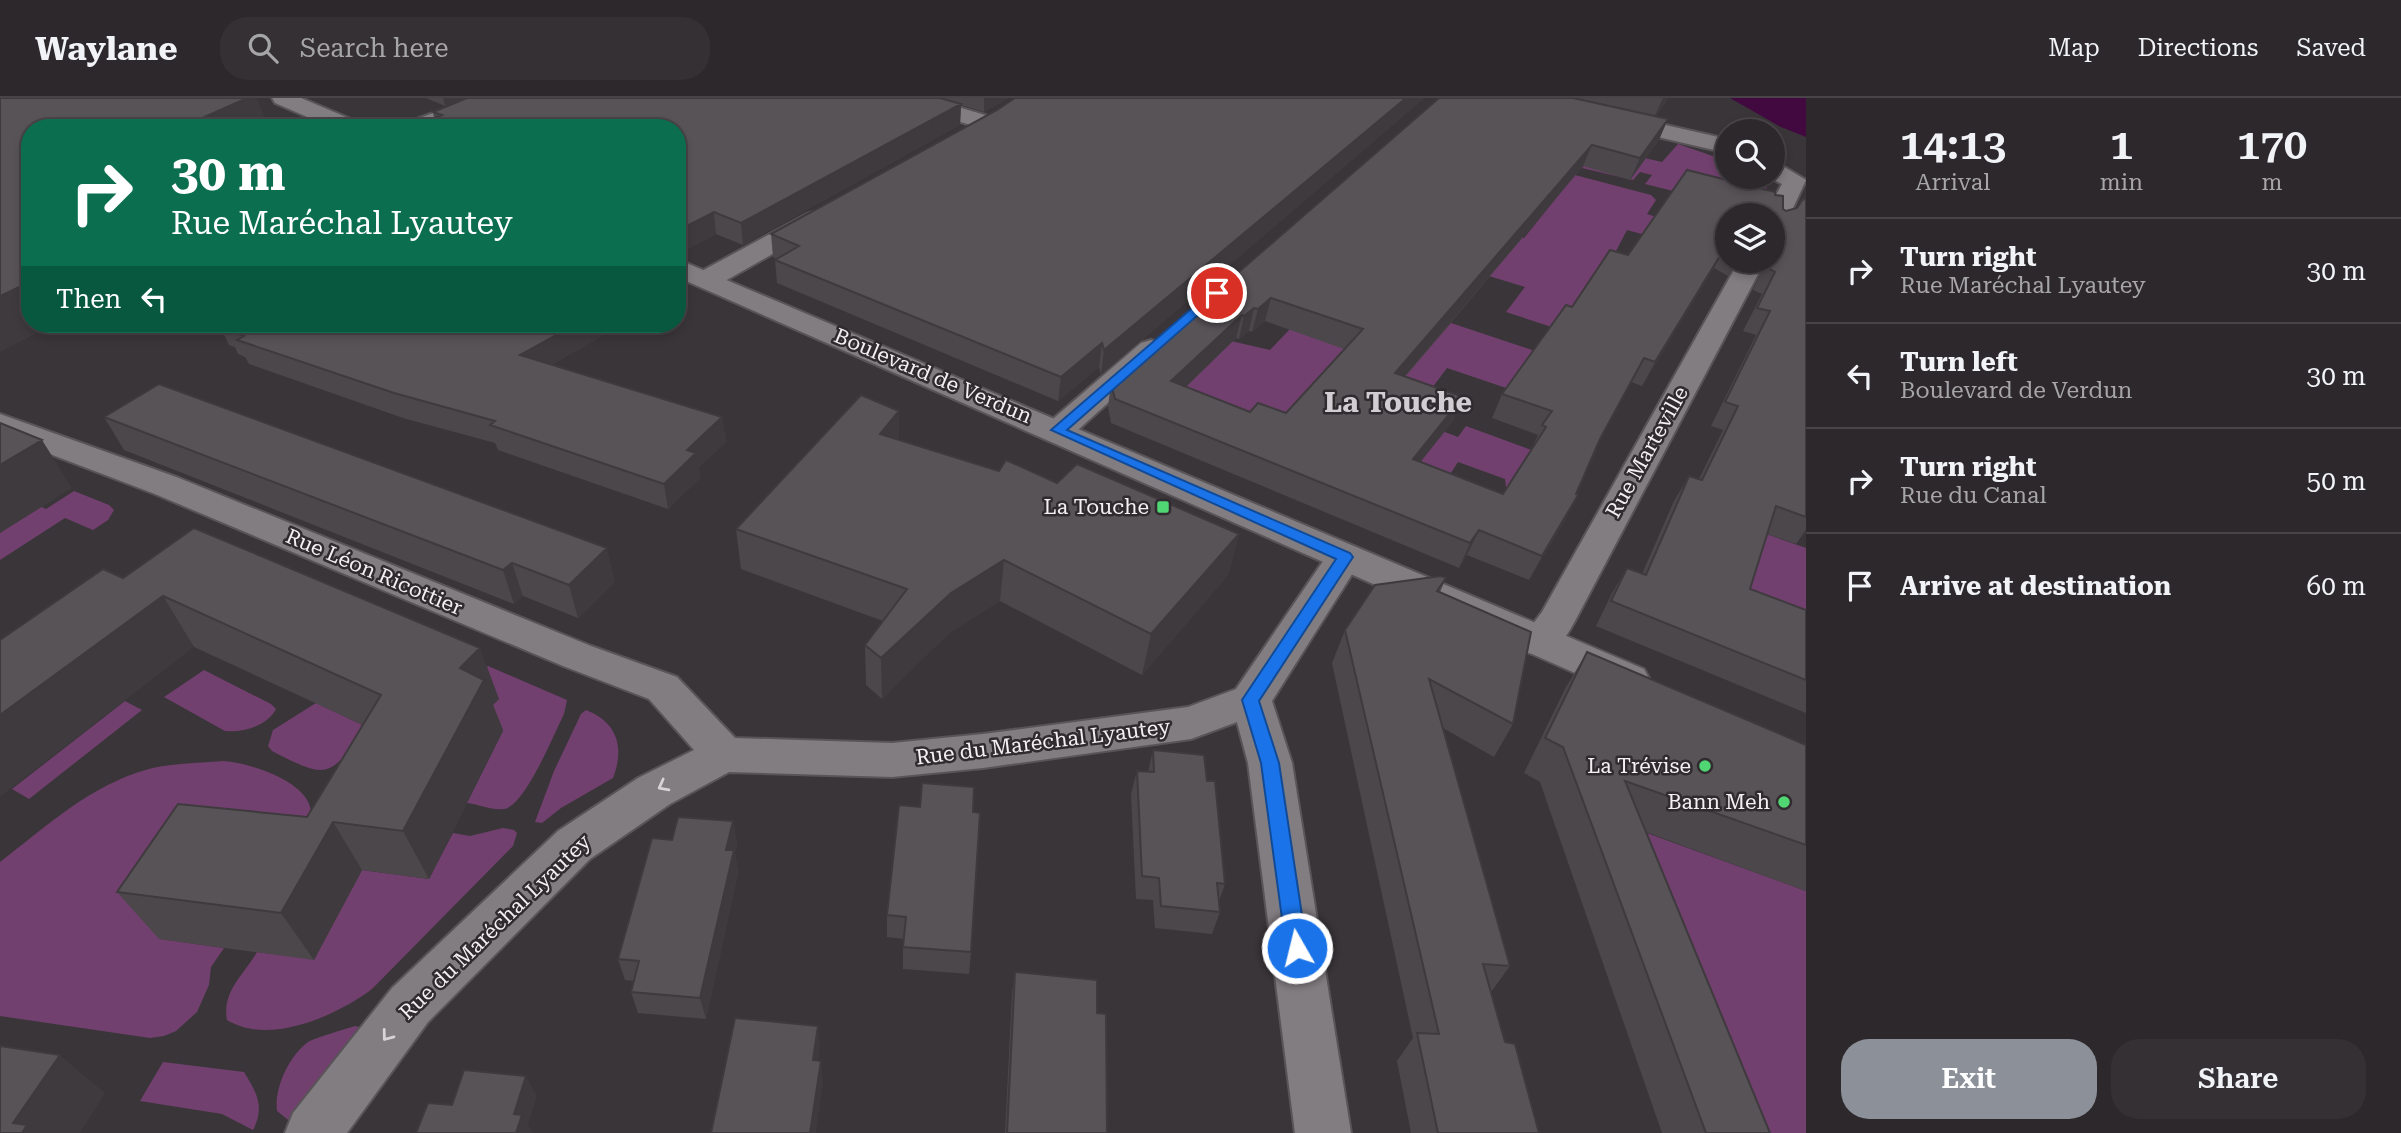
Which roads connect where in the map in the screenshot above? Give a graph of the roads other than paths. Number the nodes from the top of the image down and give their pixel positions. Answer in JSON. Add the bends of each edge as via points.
{"nodes":[{"id":1,"x":282,"y":98,"type":"edge"},
{"id":2,"x":494,"y":98,"type":"edge"},
{"id":3,"x":906,"y":98,"type":"edge"},
{"id":4,"x":1519,"y":98,"type":"edge"},
{"id":5,"x":1009,"y":110,"type":"edge"},
{"id":6,"x":331,"y":119,"type":"edge"},
{"id":7,"x":439,"y":119,"type":"edge"},
{"id":8,"x":987,"y":123,"type":"junction"},
{"id":9,"x":964,"y":136,"type":"edge"},
{"id":10,"x":1715,"y":143,"type":"edge"},
{"id":11,"x":1785,"y":177,"type":"edge"},
{"id":12,"x":1784,"y":203,"type":"edge"},
{"id":13,"x":837,"y":207,"type":"edge"},
{"id":14,"x":692,"y":273,"type":"edge"},
{"id":15,"x":1745,"y":273,"type":"edge"},
{"id":16,"x":1168,"y":335,"type":"edge"},
{"id":17,"x":0,"y":424,"type":"edge"},
{"id":18,"x":1058,"y":430,"type":"junction"},
{"id":19,"x":1345,"y":557,"type":"junction"},
{"id":20,"x":1539,"y":642,"type":"junction"},
{"id":21,"x":1666,"y":695,"type":"edge"},
{"id":22,"x":1251,"y":700,"type":"junction"},
{"id":23,"x":724,"y":755,"type":"junction"},
{"id":24,"x":313,"y":1133,"type":"edge"},
{"id":25,"x":1323,"y":1133,"type":"edge"}],
"edges":[{"from":1,"to":6,"type":"street"},
{"from":2,"to":7,"type":"street"},
{"from":3,"to":8,"type":"street"},
{"from":4,"to":10,"type":"street"},
{"from":5,"to":8,"type":"street"},
{"from":8,"to":9,"type":"street"},
{"from":11,"to":12,"type":"street","via":[[1795,183]]},
{"from":13,"to":14,"type":"street"},
{"from":14,"to":18,"type":"street","name":"Boulevard de Verdun"},
{"from":15,"to":20,"type":"street","name":"Rue Marteville","via":[[1556,621]]},
{"from":16,"to":18,"type":"street"},
{"from":17,"to":23,"type":"street","name":"Rue Léon Ricottier","via":[[167,486],[663,688]]},
{"from":18,"to":19,"type":"street","name":"Boulevard de Verdun"},
{"from":19,"to":20,"type":"street","name":"Boulevard de Verdun"},
{"from":19,"to":22,"type":"street"},
{"from":20,"to":21,"type":"street","name":"Boulevard de Verdun"},
{"from":22,"to":23,"type":"street","name":"Rue du Maréchal Lyautey","via":[[1191,723],[983,751],[892,760]]},
{"from":22,"to":25,"type":"street","via":[[1270,763]]},
{"from":23,"to":24,"type":"street","name":"Rue du Maréchal Lyautey","one_way":true,"via":[[654,791],[574,845],[410,1005]]}]}
